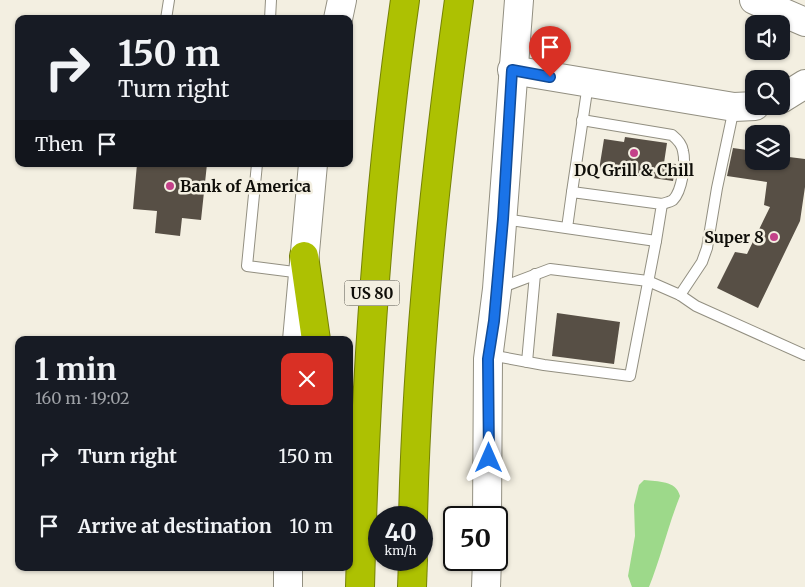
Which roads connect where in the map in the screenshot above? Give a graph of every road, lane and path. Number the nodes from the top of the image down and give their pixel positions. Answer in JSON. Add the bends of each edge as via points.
{"nodes":[{"id":1,"x":169,"y":0,"type":"edge"},
{"id":2,"x":271,"y":0,"type":"edge"},
{"id":3,"x":342,"y":0,"type":"edge"},
{"id":4,"x":406,"y":0,"type":"edge"},
{"id":5,"x":459,"y":0,"type":"edge"},
{"id":6,"x":519,"y":0,"type":"edge"},
{"id":7,"x":754,"y":0,"type":"edge"},
{"id":8,"x":167,"y":15,"type":"edge"},
{"id":9,"x":270,"y":15,"type":"edge"},
{"id":10,"x":339,"y":15,"type":"edge"},
{"id":11,"x":805,"y":22,"type":"edge"},
{"id":12,"x":512,"y":70,"type":"junction"},
{"id":13,"x":588,"y":84,"type":"junction"},
{"id":14,"x":805,"y":84,"type":"edge"},
{"id":15,"x":790,"y":93,"type":"edge"},
{"id":16,"x":744,"y":107,"type":"edge"},
{"id":17,"x":582,"y":120,"type":"junction"},
{"id":18,"x":257,"y":167,"type":"edge"},
{"id":19,"x":313,"y":167,"type":"edge"},
{"id":20,"x":572,"y":192,"type":"junction"},
{"id":21,"x":662,"y":204,"type":"junction"},
{"id":22,"x":503,"y":219,"type":"junction"},
{"id":23,"x":567,"y":228,"type":"junction"},
{"id":24,"x":656,"y":241,"type":"junction"},
{"id":25,"x":303,"y":265,"type":"junction"},
{"id":26,"x":535,"y":274,"type":"junction"},
{"id":27,"x":648,"y":281,"type":"junction"},
{"id":28,"x":497,"y":289,"type":"junction"},
{"id":29,"x":680,"y":295,"type":"junction"},
{"id":30,"x":297,"y":336,"type":"edge"},
{"id":31,"x":315,"y":336,"type":"edge"},
{"id":32,"x":805,"y":354,"type":"edge"},
{"id":33,"x":489,"y":355,"type":"junction"},
{"id":34,"x":527,"y":362,"type":"junction"},
{"id":35,"x":414,"y":506,"type":"edge"},
{"id":36,"x":488,"y":506,"type":"edge"},
{"id":37,"x":288,"y":571,"type":"edge"},
{"id":38,"x":344,"y":571,"type":"edge"},
{"id":39,"x":413,"y":571,"type":"edge"},
{"id":40,"x":487,"y":571,"type":"edge"},
{"id":41,"x":288,"y":587,"type":"edge"},
{"id":42,"x":344,"y":587,"type":"edge"},
{"id":43,"x":360,"y":587,"type":"edge"},
{"id":44,"x":412,"y":587,"type":"edge"},
{"id":45,"x":486,"y":587,"type":"edge"}],
"edges":[{"from":1,"to":8,"type":"lane"},
{"from":2,"to":9,"type":"lane"},
{"from":3,"to":10,"type":"main road"},
{"from":4,"to":43,"type":"highway","number":"US 80","via":[[372,298]]},
{"from":5,"to":35,"type":"highway","via":[[433,206],[419,368]]},
{"from":6,"to":12,"type":"main road"},
{"from":7,"to":11,"type":"main road"},
{"from":12,"to":13,"type":"main road"},
{"from":12,"to":22,"type":"main road"},
{"from":13,"to":16,"type":"main road"},
{"from":13,"to":17,"type":"lane"},
{"from":14,"to":15,"type":"main road"},
{"from":16,"to":29,"type":"lane","via":[[717,188],[707,248],[702,262]]},
{"from":17,"to":20,"type":"lane"},
{"from":17,"to":21,"type":"lane","via":[[672,135],[679,141],[684,162],[678,191],[672,200]]},
{"from":18,"to":25,"type":"lane","via":[[247,266]]},
{"from":19,"to":25,"type":"main road"},
{"from":20,"to":21,"type":"lane"},
{"from":20,"to":23,"type":"lane"},
{"from":21,"to":24,"type":"lane"},
{"from":22,"to":23,"type":"lane"},
{"from":22,"to":28,"type":"main road"},
{"from":23,"to":24,"type":"lane"},
{"from":24,"to":27,"type":"lane"},
{"from":25,"to":30,"type":"main road"},
{"from":25,"to":31,"type":"highway"},
{"from":26,"to":27,"type":"lane","via":[[550,269]]},
{"from":26,"to":28,"type":"lane"},
{"from":26,"to":34,"type":"lane"},
{"from":27,"to":29,"type":"lane"},
{"from":27,"to":34,"type":"lane","via":[[630,376]]},
{"from":28,"to":33,"type":"main road"},
{"from":29,"to":32,"type":"lane","via":[[696,306]]},
{"from":33,"to":34,"type":"lane"},
{"from":33,"to":36,"type":"main road"},
{"from":37,"to":41,"type":"main road"},
{"from":38,"to":42,"type":"highway"},
{"from":39,"to":44,"type":"highway"},
{"from":40,"to":45,"type":"main road"}]}
